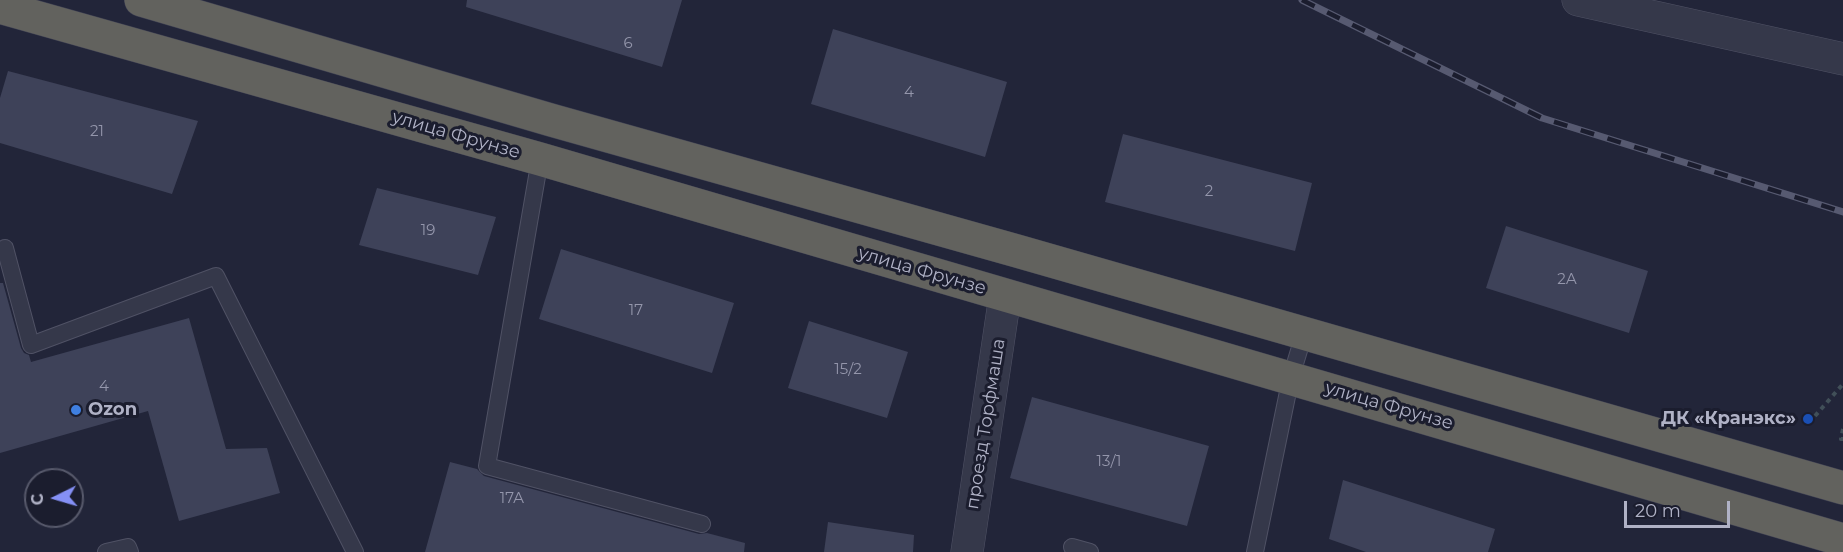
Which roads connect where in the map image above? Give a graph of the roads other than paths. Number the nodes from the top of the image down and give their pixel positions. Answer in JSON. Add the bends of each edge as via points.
{"nodes":[{"id":1,"x":141,"y":0,"type":"edge"},
{"id":2,"x":1578,"y":0,"type":"edge"},
{"id":3,"x":0,"y":7,"type":"edge"},
{"id":4,"x":1843,"y":59,"type":"edge"},
{"id":5,"x":540,"y":159,"type":"junction"},
{"id":6,"x":5,"y":248,"type":"dead end"},
{"id":7,"x":1017,"y":251,"type":"junction"},
{"id":8,"x":1005,"y":296,"type":"junction"},
{"id":9,"x":1304,"y":334,"type":"junction"},
{"id":10,"x":1291,"y":378,"type":"junction"},
{"id":11,"x":1843,"y":488,"type":"edge"},
{"id":12,"x":702,"y":524,"type":"dead end"},
{"id":13,"x":1843,"y":540,"type":"edge"},
{"id":14,"x":1072,"y":547,"type":"dead end"},
{"id":15,"x":106,"y":552,"type":"edge"},
{"id":16,"x":130,"y":552,"type":"edge"},
{"id":17,"x":356,"y":552,"type":"edge"},
{"id":18,"x":967,"y":552,"type":"edge"},
{"id":19,"x":1090,"y":552,"type":"edge"},
{"id":20,"x":1255,"y":552,"type":"edge"}],
"edges":[{"from":1,"to":7,"type":"highway"},
{"from":2,"to":4,"type":"street"},
{"from":3,"to":5,"type":"highway","name":"улица Фрунзе"},
{"from":5,"to":8,"type":"highway","name":"улица Фрунзе"},
{"from":5,"to":12,"type":"lane","via":[[487,466]]},
{"from":6,"to":17,"type":"lane","via":[[31,345],[216,276]]},
{"from":7,"to":8,"type":"highway"},
{"from":7,"to":9,"type":"highway"},
{"from":8,"to":10,"type":"highway","name":"улица Фрунзе"},
{"from":8,"to":18,"type":"street","name":"проезд Торфмаша"},
{"from":9,"to":10,"type":"lane"},
{"from":9,"to":11,"type":"highway"},
{"from":10,"to":13,"type":"highway","name":"улица Фрунзе"},
{"from":10,"to":20,"type":"lane"},
{"from":14,"to":19,"type":"lane"},
{"from":15,"to":16,"type":"lane","via":[[128,547]]}]}
